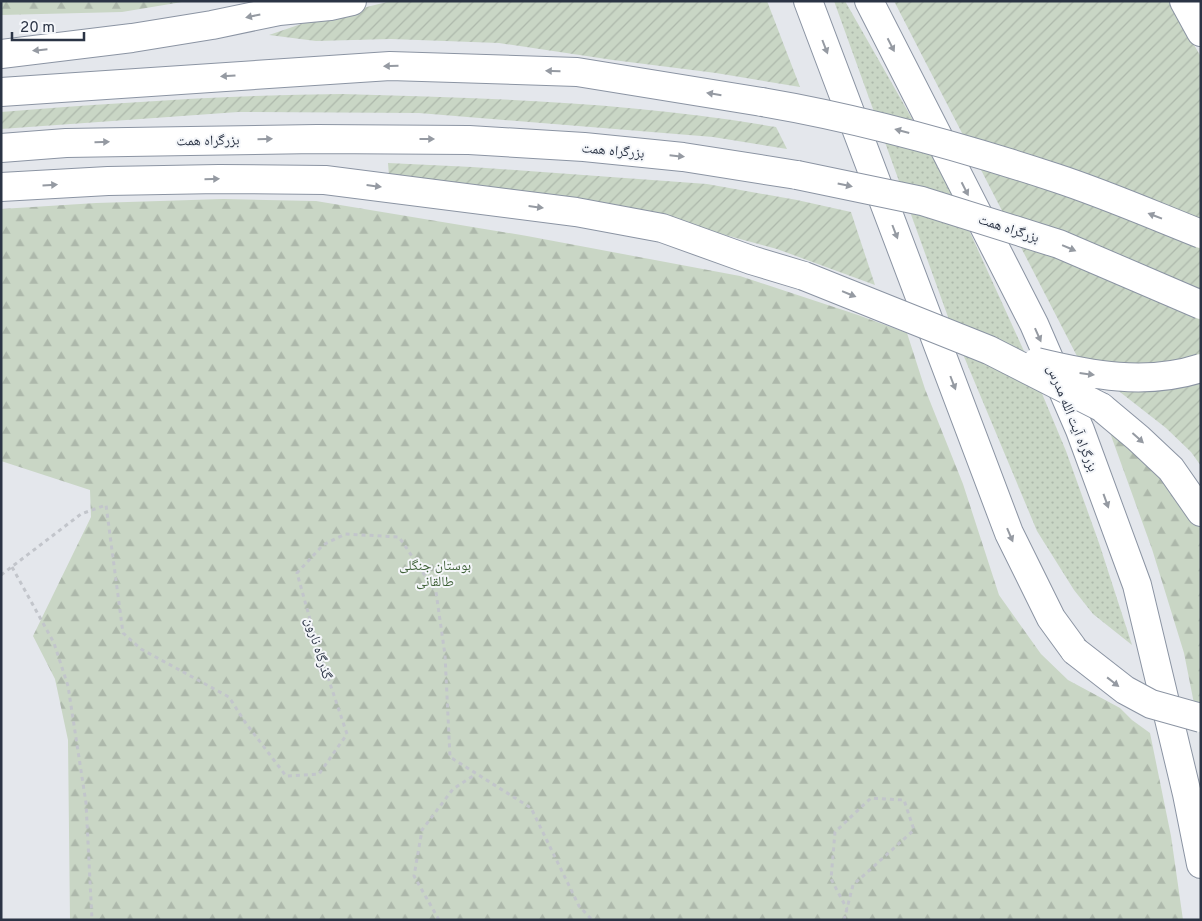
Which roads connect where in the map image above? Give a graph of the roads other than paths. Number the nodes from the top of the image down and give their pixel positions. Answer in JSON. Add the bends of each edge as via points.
{"nodes":[{"id":1,"x":352,"y":1,"type":"edge"},
{"id":2,"x":808,"y":1,"type":"edge"},
{"id":3,"x":869,"y":1,"type":"edge"},
{"id":4,"x":1184,"y":1,"type":"edge"},
{"id":5,"x":291,"y":6,"type":"edge"},
{"id":6,"x":1201,"y":32,"type":"edge"},
{"id":7,"x":1,"y":54,"type":"edge"},
{"id":8,"x":1,"y":92,"type":"edge"},
{"id":9,"x":1,"y":148,"type":"edge"},
{"id":10,"x":1,"y":188,"type":"edge"},
{"id":11,"x":1201,"y":234,"type":"edge"},
{"id":12,"x":1201,"y":305,"type":"edge"},
{"id":13,"x":989,"y":350,"type":"junction"},
{"id":14,"x":1201,"y":368,"type":"edge"},
{"id":15,"x":1201,"y":512,"type":"edge"},
{"id":16,"x":1201,"y":718,"type":"edge"},
{"id":17,"x":1201,"y":864,"type":"edge"}],
"edges":[{"from":1,"to":5,"type":"highway","via":[[330,6]]},
{"from":2,"to":16,"type":"highway","one_way":true,"bridge":true,"via":[[1009,533],[1051,618],[1075,651],[1125,690],[1151,704]]},
{"from":3,"to":17,"type":"highway","name":"بزرگراه آیت الله مدرس","one_way":true,"via":[[1034,324],[1080,430],[1137,585]]},
{"from":4,"to":6,"type":"highway"},
{"from":5,"to":7,"type":"highway","one_way":true,"via":[[212,25]]},
{"from":11,"to":8,"type":"highway","one_way":true,"bridge":true,"via":[[1057,178],[863,121],[577,72],[390,66]]},
{"from":9,"to":12,"type":"highway","name":"بزرگراه همت","one_way":true,"bridge":true,"via":[[190,140],[469,140],[683,157],[798,175],[922,201],[1059,244]]},
{"from":10,"to":13,"type":"highway","one_way":true,"bridge":true,"via":[[126,181],[325,180],[576,212],[662,228],[804,276]]},
{"from":13,"to":14,"type":"highway","one_way":true,"bridge":true,"via":[[1079,373],[1116,377],[1153,378]]},
{"from":13,"to":15,"type":"highway","one_way":true,"bridge":true,"via":[[1101,407],[1171,469]]}]}
